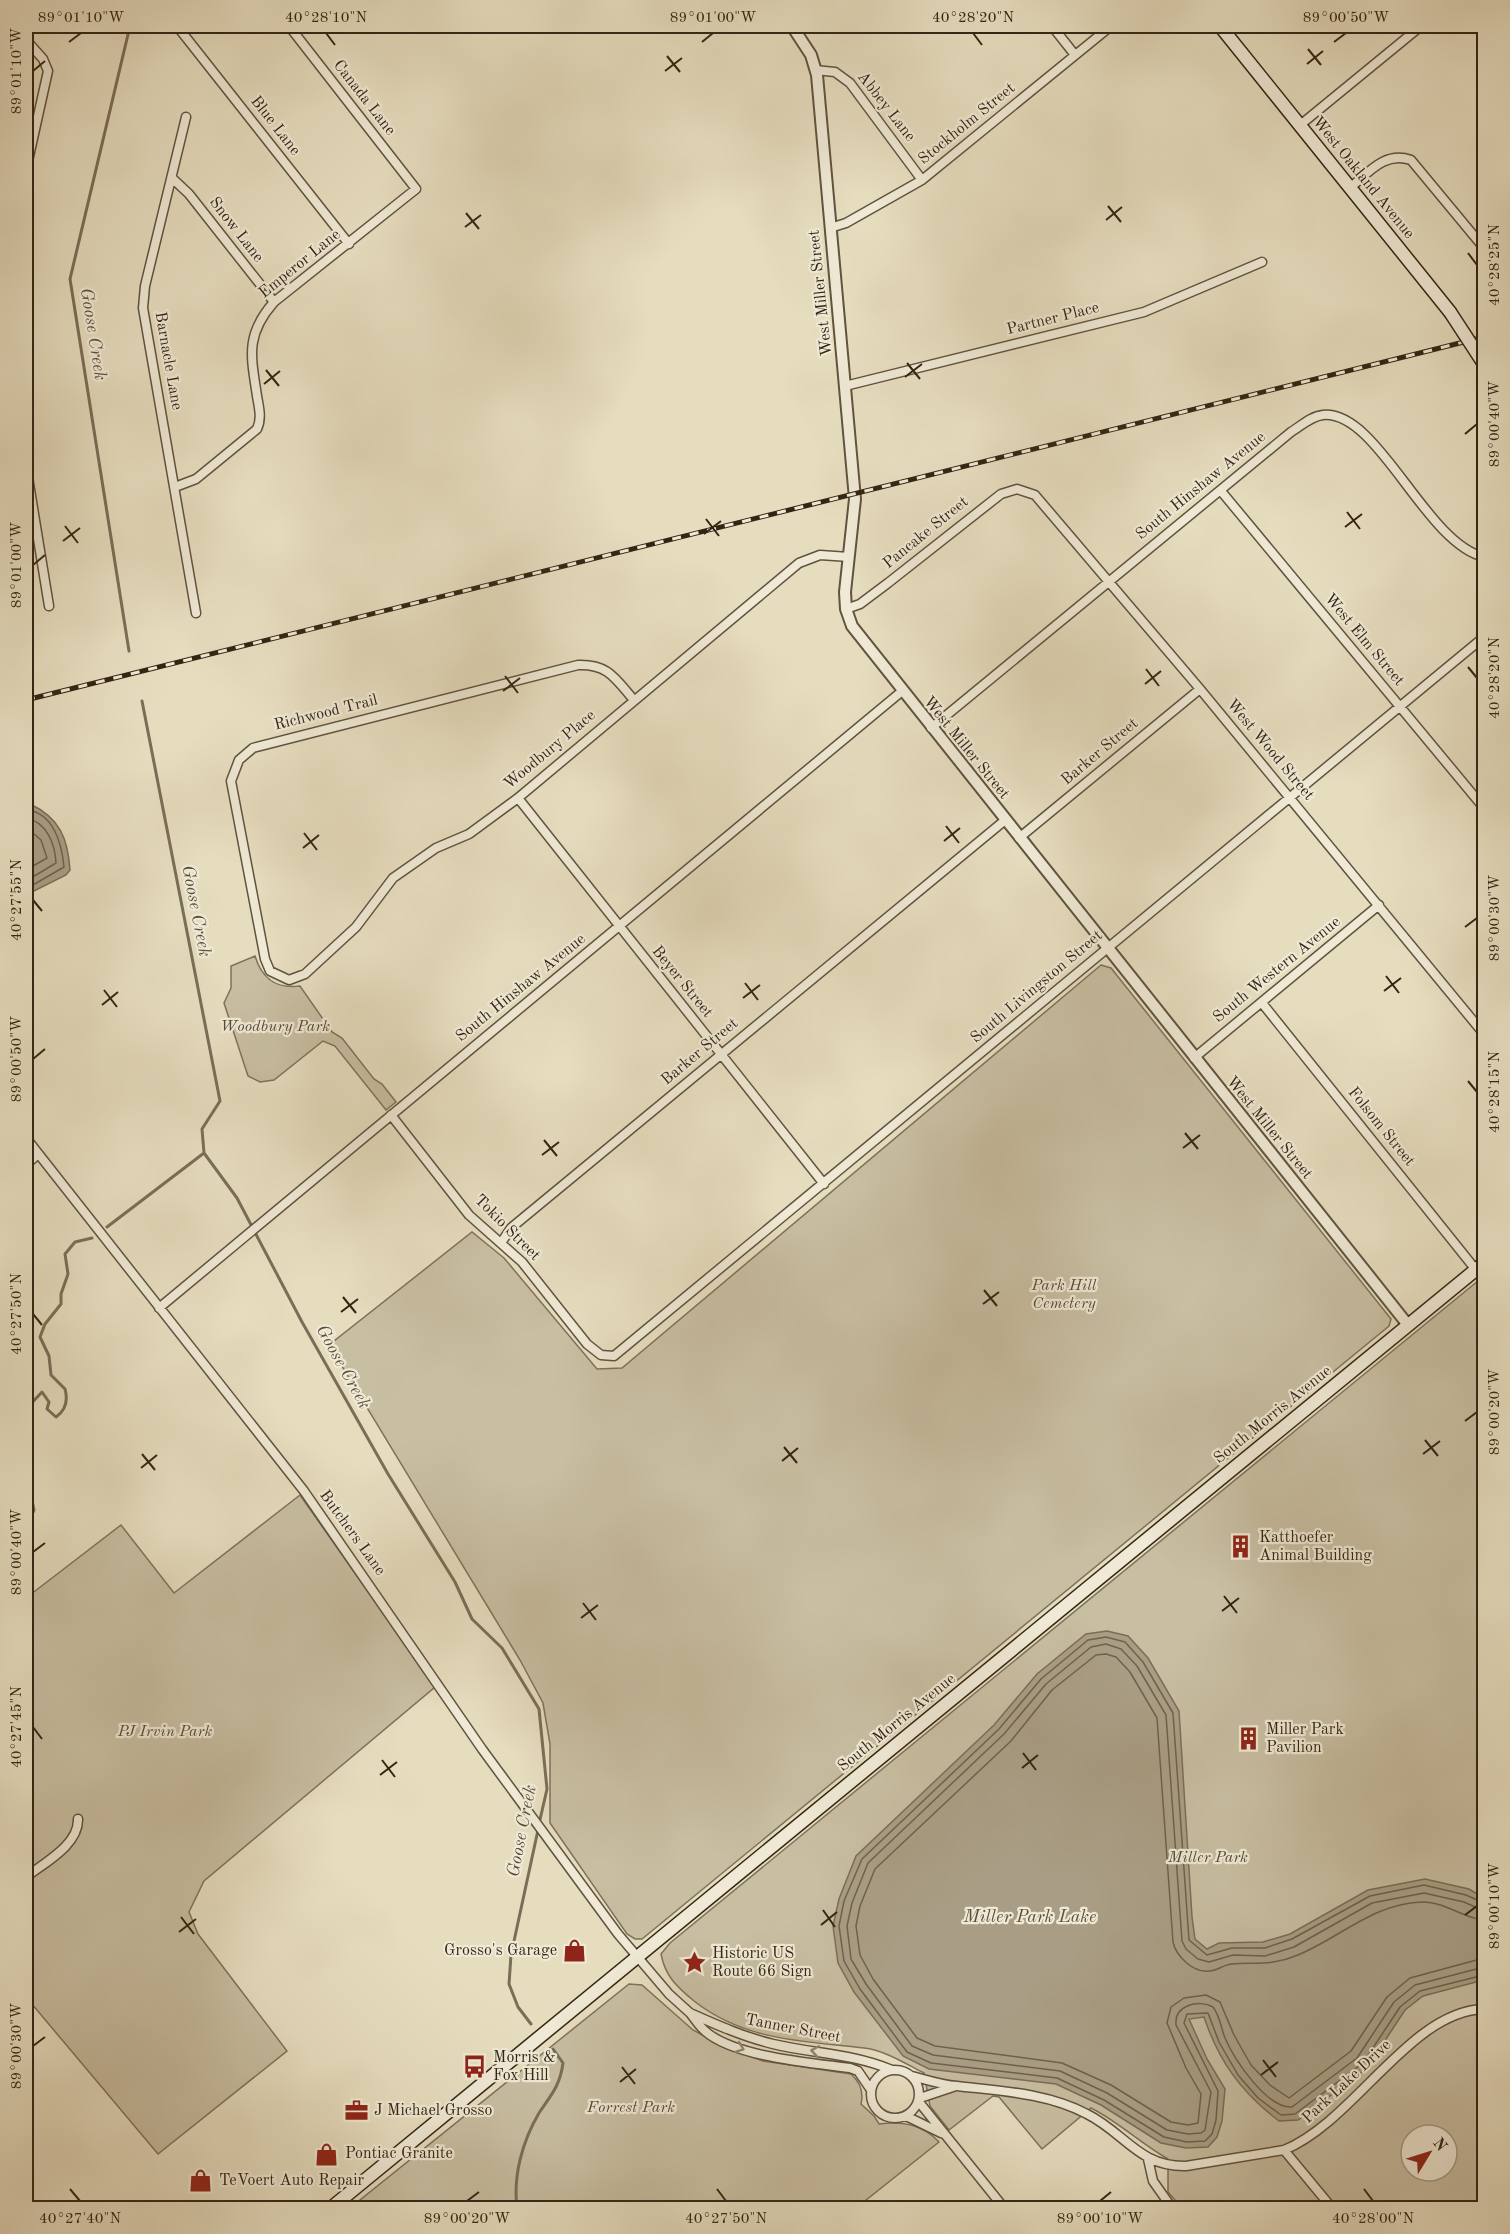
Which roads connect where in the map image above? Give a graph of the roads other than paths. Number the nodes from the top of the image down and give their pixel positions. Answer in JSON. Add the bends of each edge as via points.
{"nodes":[{"id":1,"x":32,"y":26,"type":"edge"},
{"id":2,"x":177,"y":26,"type":"edge"},
{"id":3,"x":289,"y":26,"type":"edge"},
{"id":4,"x":792,"y":26,"type":"edge"},
{"id":5,"x":1052,"y":26,"type":"edge"},
{"id":6,"x":1111,"y":26,"type":"edge"},
{"id":7,"x":1220,"y":26,"type":"edge"},
{"id":8,"x":1421,"y":26,"type":"edge"},
{"id":9,"x":26,"y":31,"type":"edge"},
{"id":10,"x":26,"y":40,"type":"edge"},
{"id":11,"x":1076,"y":55,"type":"junction"},
{"id":12,"x":815,"y":70,"type":"junction"},
{"id":13,"x":186,"y":117,"type":"dead end"},
{"id":14,"x":1299,"y":126,"type":"junction"},
{"id":15,"x":26,"y":170,"type":"edge"},
{"id":16,"x":172,"y":178,"type":"junction"},
{"id":17,"x":922,"y":180,"type":"junction"},
{"id":18,"x":1350,"y":188,"type":"junction"},
{"id":19,"x":416,"y":189,"type":"joint"},
{"id":20,"x":830,"y":228,"type":"junction"},
{"id":21,"x":349,"y":244,"type":"junction"},
{"id":22,"x":1485,"y":248,"type":"edge"},
{"id":23,"x":1262,"y":262,"type":"dead end"},
{"id":24,"x":274,"y":303,"type":"junction"},
{"id":25,"x":1450,"y":312,"type":"junction"},
{"id":26,"x":1485,"y":347,"type":"edge"},
{"id":27,"x":1485,"y":364,"type":"edge"},
{"id":28,"x":846,"y":386,"type":"junction"},
{"id":29,"x":26,"y":465,"type":"edge"},
{"id":30,"x":175,"y":487,"type":"junction"},
{"id":31,"x":1028,"y":491,"type":"joint"},
{"id":32,"x":1221,"y":491,"type":"junction"},
{"id":33,"x":849,"y":557,"type":"junction"},
{"id":34,"x":1485,"y":557,"type":"edge"},
{"id":35,"x":1109,"y":580,"type":"junction"},
{"id":36,"x":50,"y":606,"type":"dead end"},
{"id":37,"x":846,"y":609,"type":"junction"},
{"id":38,"x":196,"y":613,"type":"dead end"},
{"id":39,"x":1485,"y":637,"type":"edge"},
{"id":40,"x":1200,"y":689,"type":"junction"},
{"id":41,"x":901,"y":692,"type":"junction"},
{"id":42,"x":633,"y":699,"type":"junction"},
{"id":43,"x":1400,"y":706,"type":"junction"},
{"id":44,"x":931,"y":728,"type":"junction"},
{"id":45,"x":518,"y":798,"type":"junction"},
{"id":46,"x":1290,"y":798,"type":"junction"},
{"id":47,"x":1485,"y":808,"type":"edge"},
{"id":48,"x":1005,"y":820,"type":"junction"},
{"id":49,"x":1019,"y":838,"type":"junction"},
{"id":50,"x":1379,"y":905,"type":"junction"},
{"id":51,"x":619,"y":928,"type":"junction"},
{"id":52,"x":1107,"y":949,"type":"junction"},
{"id":53,"x":279,"y":977,"type":"joint"},
{"id":54,"x":1262,"y":1003,"type":"junction"},
{"id":55,"x":1485,"y":1034,"type":"edge"},
{"id":56,"x":721,"y":1054,"type":"junction"},
{"id":57,"x":1194,"y":1058,"type":"junction"},
{"id":58,"x":391,"y":1115,"type":"junction"},
{"id":59,"x":26,"y":1138,"type":"edge"},
{"id":60,"x":38,"y":1154,"type":"junction"},
{"id":61,"x":26,"y":1165,"type":"edge"},
{"id":62,"x":824,"y":1184,"type":"junction"},
{"id":63,"x":501,"y":1243,"type":"junction"},
{"id":64,"x":1480,"y":1267,"type":"edge"},
{"id":65,"x":159,"y":1308,"type":"junction"},
{"id":66,"x":1408,"y":1325,"type":"junction"},
{"id":67,"x":607,"y":1358,"type":"joint"},
{"id":68,"x":78,"y":1819,"type":"dead end"},
{"id":69,"x":26,"y":1877,"type":"edge"},
{"id":70,"x":637,"y":1958,"type":"junction"},
{"id":71,"x":1485,"y":2009,"type":"edge"},
{"id":72,"x":690,"y":2013,"type":"junction"},
{"id":73,"x":892,"y":2070,"type":"junction"},
{"id":74,"x":912,"y":2076,"type":"junction"},
{"id":75,"x":956,"y":2086,"type":"junction"},
{"id":76,"x":871,"y":2090,"type":"junction"},
{"id":77,"x":919,"y":2100,"type":"junction"},
{"id":78,"x":906,"y":2116,"type":"junction"},
{"id":79,"x":942,"y":2133,"type":"junction"},
{"id":80,"x":1284,"y":2150,"type":"junction"},
{"id":81,"x":1149,"y":2159,"type":"junction"},
{"id":82,"x":331,"y":2208,"type":"edge"},
{"id":83,"x":1004,"y":2208,"type":"edge"},
{"id":84,"x":1173,"y":2208,"type":"edge"},
{"id":85,"x":1332,"y":2208,"type":"edge"}],
"edges":[{"from":1,"to":9,"type":"street"},
{"from":2,"to":21,"type":"street","name":"Blue Lane"},
{"from":3,"to":19,"type":"street","name":"Canada Lane"},
{"from":4,"to":12,"type":"street","name":"West Miller Street","via":[[811,55]]},
{"from":5,"to":11,"type":"street"},
{"from":6,"to":11,"type":"street","name":"Stockholm Street"},
{"from":7,"to":14,"type":"main road","name":"West Oakland Avenue"},
{"from":8,"to":14,"type":"street"},
{"from":10,"to":15,"type":"street","via":[[48,71]]},
{"from":11,"to":17,"type":"street","name":"Stockholm Street"},
{"from":12,"to":17,"type":"street","name":"Abbey Lane","via":[[835,72],[850,83]]},
{"from":12,"to":20,"type":"street","name":"West Miller Street"},
{"from":13,"to":16,"type":"street","name":"Barnacle Lane"},
{"from":14,"to":18,"type":"main road","name":"West Oakland Avenue"},
{"from":16,"to":24,"type":"street","name":"Snow Lane","via":[[189,194]]},
{"from":16,"to":30,"type":"street","name":"Barnacle Lane","via":[[143,308]]},
{"from":17,"to":20,"type":"street","name":"Stockholm Street","via":[[873,209]]},
{"from":18,"to":22,"type":"street","via":[[1386,159],[1411,160]]},
{"from":18,"to":25,"type":"main road","name":"West Oakland Avenue"},
{"from":19,"to":21,"type":"street","name":"Emperor Lane"},
{"from":20,"to":28,"type":"street","name":"West Miller Street"},
{"from":21,"to":24,"type":"street","name":"Emperor Lane"},
{"from":23,"to":28,"type":"street","name":"Partner Place","via":[[1144,312]]},
{"from":24,"to":30,"type":"street","name":"Emperor Lane","via":[[261,317],[251,340],[260,418],[256,429],[196,479]]},
{"from":25,"to":26,"type":"main road","name":"West Oakland Avenue","bridge":true},
{"from":25,"to":27,"type":"main road","bridge":true},
{"from":28,"to":33,"type":"street","name":"West Miller Street","via":[[855,500]]},
{"from":29,"to":36,"type":"street"},
{"from":30,"to":38,"type":"street","name":"Barnacle Lane"},
{"from":31,"to":35,"type":"street","name":"West Wood Street","via":[[1044,503]]},
{"from":31,"to":37,"type":"street","name":"Pancake Street","via":[[1017,489],[1001,494],[860,604]]},
{"from":32,"to":34,"type":"street","name":"South Hinshaw Avenue","via":[[1308,420],[1338,416],[1361,430],[1449,536],[1474,555]]},
{"from":32,"to":35,"type":"street","name":"South Hinshaw Avenue"},
{"from":32,"to":43,"type":"street","name":"West Elm Street"},
{"from":33,"to":37,"type":"street","name":"West Miller Street"},
{"from":33,"to":42,"type":"street","name":"Woodbury Place","via":[[820,555],[799,563]]},
{"from":35,"to":40,"type":"street","name":"West Wood Street"},
{"from":35,"to":44,"type":"street","name":"South Hinshaw Avenue"},
{"from":37,"to":41,"type":"street","name":"West Miller Street","via":[[856,633]]},
{"from":39,"to":43,"type":"street","name":"South Livingston Street"},
{"from":40,"to":46,"type":"street","name":"West Wood Street"},
{"from":40,"to":49,"type":"street","name":"Barker Street"},
{"from":41,"to":44,"type":"street","name":"West Miller Street"},
{"from":41,"to":51,"type":"street","name":"South Hinshaw Avenue"},
{"from":42,"to":45,"type":"street","name":"Woodbury Place"},
{"from":42,"to":53,"type":"street","name":"Richwood Trail","via":[[606,669],[578,664],[253,748],[239,760],[231,782],[265,959],[270,971]]},
{"from":43,"to":46,"type":"street","name":"South Livingston Street"},
{"from":43,"to":47,"type":"street","name":"West Elm Street"},
{"from":44,"to":48,"type":"street","name":"West Miller Street"},
{"from":45,"to":51,"type":"street","name":"Beyer Street"},
{"from":45,"to":53,"type":"street","name":"Woodbury Place","via":[[469,834],[436,848],[393,878],[356,927],[305,974],[289,980]]},
{"from":46,"to":50,"type":"street","name":"West Wood Street"},
{"from":46,"to":52,"type":"street","name":"South Livingston Street"},
{"from":48,"to":49,"type":"street","name":"West Miller Street"},
{"from":48,"to":56,"type":"street","name":"Barker Street"},
{"from":49,"to":52,"type":"street","name":"West Miller Street"},
{"from":50,"to":54,"type":"street","name":"South Western Avenue"},
{"from":50,"to":55,"type":"street","name":"West Wood Street"},
{"from":51,"to":56,"type":"street","name":"Beyer Street"},
{"from":51,"to":58,"type":"street","name":"South Hinshaw Avenue"},
{"from":52,"to":57,"type":"street","name":"West Miller Street"},
{"from":52,"to":62,"type":"street","name":"South Livingston Street"},
{"from":54,"to":57,"type":"street","name":"South Western Avenue"},
{"from":54,"to":64,"type":"street","name":"Folsom Street"},
{"from":56,"to":62,"type":"street","name":"Beyer Street"},
{"from":56,"to":63,"type":"street","name":"Barker Street","via":[[511,1228]]},
{"from":57,"to":66,"type":"street","name":"West Miller Street"},
{"from":58,"to":63,"type":"street","name":"Tokio Street","via":[[470,1215]]},
{"from":58,"to":65,"type":"street","name":"South Hinshaw Avenue"},
{"from":59,"to":60,"type":"street","name":"Butchers Lane"},
{"from":60,"to":61,"type":"street"},
{"from":60,"to":65,"type":"street","name":"Butchers Lane"},
{"from":62,"to":67,"type":"street","name":"South Livingston Street","via":[[621,1352]]},
{"from":63,"to":67,"type":"street","name":"Tokio Street","via":[[522,1262],[586,1344]]},
{"from":64,"to":66,"type":"main road","name":"South Morris Avenue"},
{"from":65,"to":70,"type":"street","name":"Butchers Lane","via":[[304,1491],[533,1820]]},
{"from":66,"to":70,"type":"main road","name":"South Morris Avenue"},
{"from":68,"to":69,"type":"street","via":[[73,1839]]},
{"from":70,"to":72,"type":"street","name":"Tanner Street"},
{"from":70,"to":82,"type":"main road","name":"South Morris Avenue"},
{"from":71,"to":80,"type":"street","name":"Park Lake Drive","via":[[1460,2015],[1420,2035],[1333,2120],[1308,2139]]},
{"from":73,"to":72,"type":"street","name":"Tanner Street","one_way":true,"via":[[864,2058],[753,2038]]},
{"from":72,"to":76,"type":"street","name":"Tanner Street","one_way":true,"via":[[706,2032],[741,2049],[773,2058],[850,2068],[858,2071]]},
{"from":73,"to":74,"type":"street"},
{"from":73,"to":76,"type":"street","via":[[878,2077]]},
{"from":74,"to":75,"type":"street","name":"Park Lake Drive"},
{"from":74,"to":77,"type":"street","via":[[919,2086]]},
{"from":75,"to":77,"type":"street","name":"Park Lake Drive"},
{"from":75,"to":81,"type":"street","name":"Park Lake Drive","via":[[983,2087],[1068,2106],[1099,2121]]},
{"from":76,"to":78,"type":"street","via":[[878,2112],[890,2118]]},
{"from":77,"to":78,"type":"street"},
{"from":77,"to":79,"type":"street"},
{"from":78,"to":79,"type":"street"},
{"from":79,"to":83,"type":"street"},
{"from":80,"to":81,"type":"street","name":"Park Lake Drive","via":[[1186,2166],[1159,2164]]},
{"from":80,"to":85,"type":"street"},
{"from":81,"to":84,"type":"street","via":[[1153,2181]]}]}
